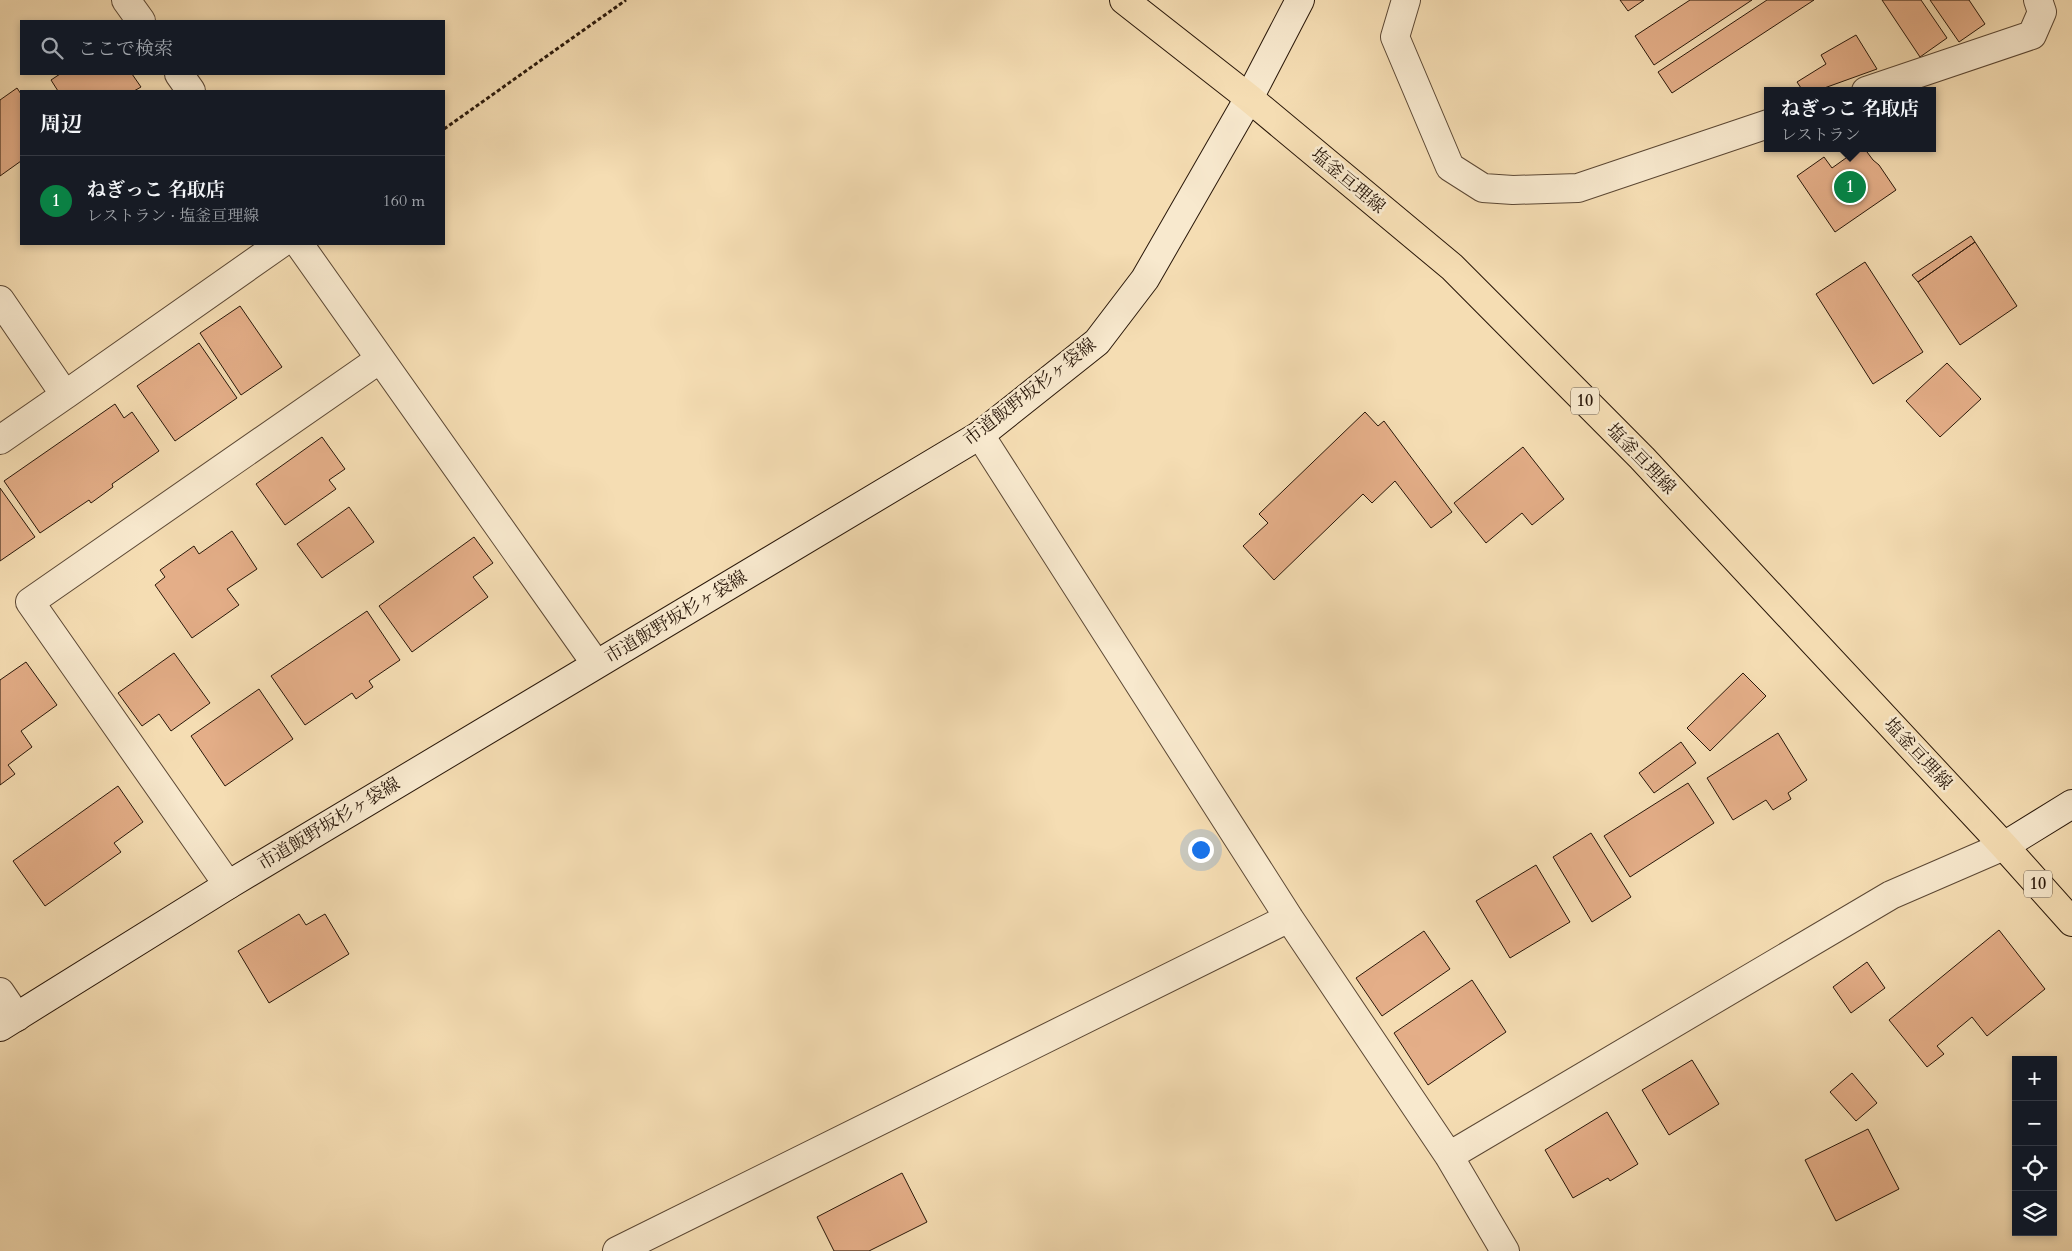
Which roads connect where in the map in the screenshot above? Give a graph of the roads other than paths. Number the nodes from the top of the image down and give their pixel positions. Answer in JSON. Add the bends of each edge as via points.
{"nodes":[{"id":1,"x":126,"y":0,"type":"edge"},
{"id":2,"x":1124,"y":0,"type":"edge"},
{"id":3,"x":1300,"y":0,"type":"edge"},
{"id":4,"x":1406,"y":0,"type":"edge"},
{"id":5,"x":2038,"y":0,"type":"edge"},
{"id":6,"x":140,"y":20,"type":"edge"},
{"id":7,"x":180,"y":75,"type":"edge"},
{"id":8,"x":1878,"y":87,"type":"edge"},
{"id":9,"x":190,"y":90,"type":"edge"},
{"id":10,"x":1249,"y":98,"type":"junction"},
{"id":11,"x":1764,"y":125,"type":"edge"},
{"id":12,"x":279,"y":245,"type":"edge"},
{"id":13,"x":300,"y":245,"type":"edge"},
{"id":14,"x":0,"y":300,"type":"edge"},
{"id":15,"x":380,"y":359,"type":"junction"},
{"id":16,"x":65,"y":395,"type":"junction"},
{"id":17,"x":980,"y":435,"type":"junction"},
{"id":18,"x":0,"y":440,"type":"edge"},
{"id":19,"x":596,"y":664,"type":"junction"},
{"id":20,"x":2072,"y":804,"type":"edge"},
{"id":21,"x":2004,"y":846,"type":"junction"},
{"id":22,"x":228,"y":885,"type":"junction"},
{"id":23,"x":1289,"y":918,"type":"junction"},
{"id":24,"x":2072,"y":922,"type":"edge"},
{"id":25,"x":0,"y":992,"type":"edge"},
{"id":26,"x":8,"y":1022,"type":"edge"},
{"id":27,"x":1449,"y":1156,"type":"junction"},
{"id":28,"x":617,"y":1251,"type":"edge"},
{"id":29,"x":1506,"y":1251,"type":"edge"}],
"edges":[{"from":1,"to":6,"type":"street"},
{"from":2,"to":10,"type":"main road","name":"塩釜亘理線","number":"10"},
{"from":3,"to":10,"type":"street","name":"市道飯野坂杉ヶ袋線"},
{"from":4,"to":11,"type":"street","via":[[1395,37],[1450,167],[1482,188],[1578,188]]},
{"from":5,"to":8,"type":"street","via":[[2042,12],[2032,35]]},
{"from":7,"to":9,"type":"street"},
{"from":10,"to":17,"type":"street","name":"市道飯野坂杉ヶ袋線","via":[[1144,279],[1097,342]]},
{"from":10,"to":21,"type":"main road","name":"塩釜亘理線","number":"10","via":[[1452,268],[1642,458]]},
{"from":12,"to":16,"type":"street"},
{"from":13,"to":15,"type":"street"},
{"from":14,"to":16,"type":"street"},
{"from":15,"to":19,"type":"street"},
{"from":15,"to":22,"type":"street","via":[[30,602]]},
{"from":16,"to":18,"type":"street"},
{"from":17,"to":19,"type":"street","name":"市道飯野坂杉ヶ袋線"},
{"from":17,"to":23,"type":"street"},
{"from":19,"to":22,"type":"street","name":"市道飯野坂杉ヶ袋線"},
{"from":20,"to":21,"type":"street"},
{"from":21,"to":24,"type":"main road","name":"塩釜亘理線","number":"10"},
{"from":21,"to":27,"type":"street","via":[[1891,895]]},
{"from":22,"to":26,"type":"street","name":"市道飯野坂杉ヶ袋線"},
{"from":23,"to":27,"type":"street"},
{"from":23,"to":28,"type":"street"},
{"from":25,"to":26,"type":"street"},
{"from":27,"to":29,"type":"street"}]}
